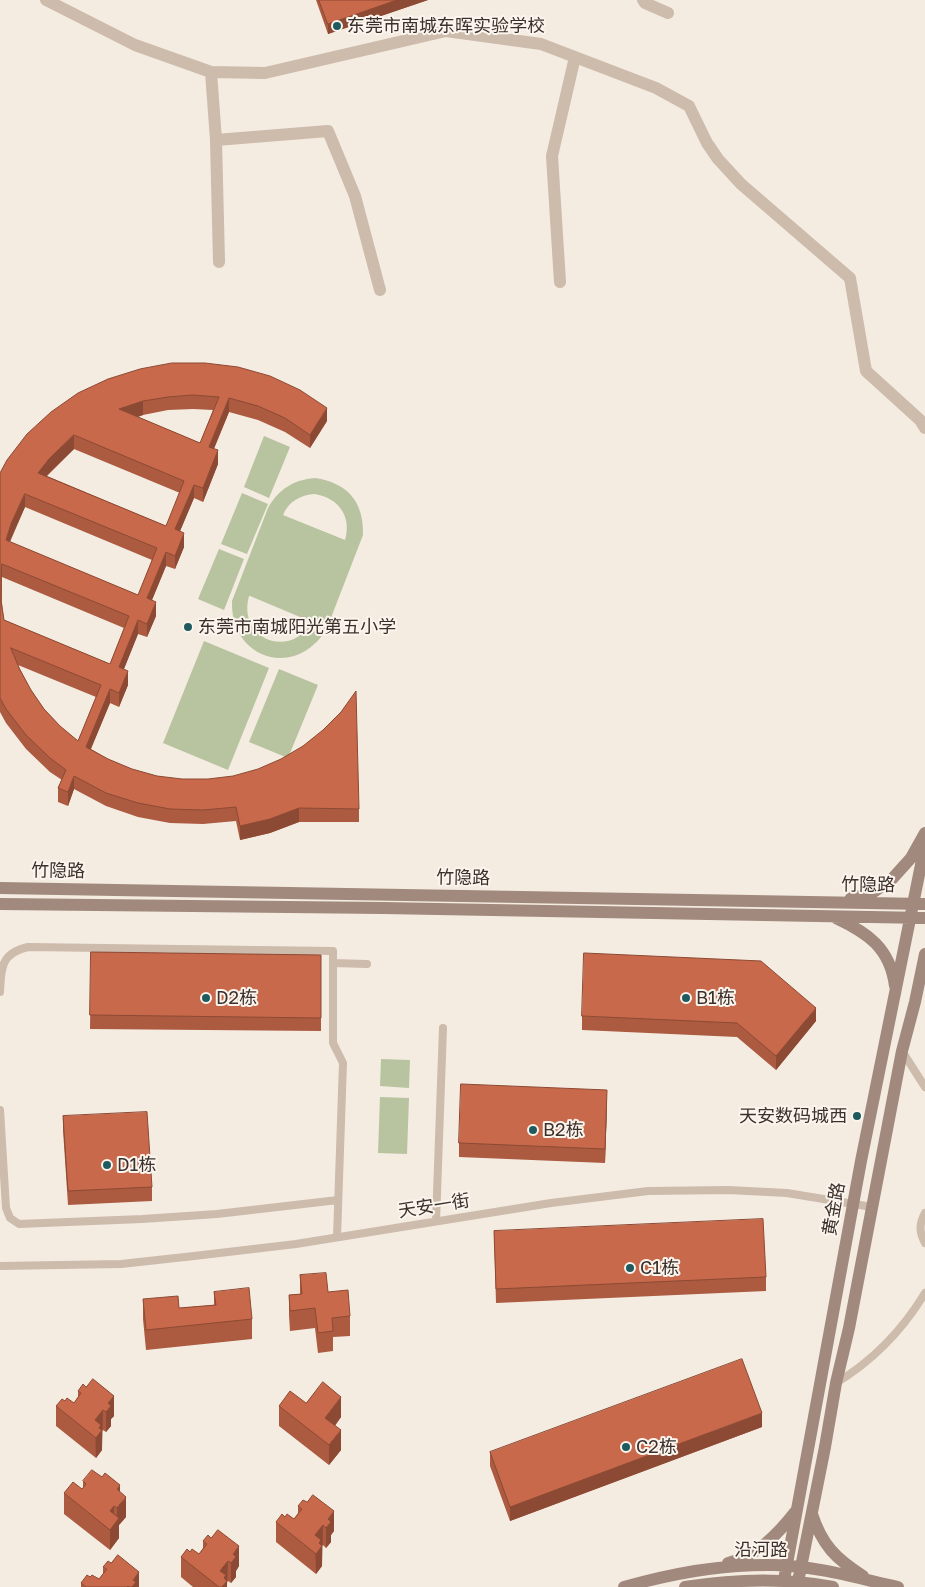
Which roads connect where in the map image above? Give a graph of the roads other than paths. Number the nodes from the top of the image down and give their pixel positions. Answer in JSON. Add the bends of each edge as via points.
{"nodes":[{"id":1,"x":46,"y":0,"type":"edge"},
{"id":2,"x":643,"y":0,"type":"edge"},
{"id":3,"x":668,"y":13,"type":"dead end"},
{"id":4,"x":575,"y":57,"type":"junction"},
{"id":5,"x":211,"y":72,"type":"junction"},
{"id":6,"x":216,"y":140,"type":"junction"},
{"id":7,"x":219,"y":262,"type":"dead end"},
{"id":8,"x":560,"y":282,"type":"dead end"},
{"id":9,"x":380,"y":290,"type":"dead end"},
{"id":10,"x":925,"y":428,"type":"edge"},
{"id":11,"x":925,"y":833,"type":"edge"},
{"id":12,"x":925,"y":845,"type":"edge"},
{"id":13,"x":0,"y":888,"type":"edge"},
{"id":14,"x":836,"y":902,"type":"junction"},
{"id":15,"x":0,"y":904,"type":"edge"},
{"id":16,"x":920,"y":904,"type":"edge"},
{"id":17,"x":831,"y":916,"type":"junction"},
{"id":18,"x":911,"y":917,"type":"junction"},
{"id":19,"x":925,"y":918,"type":"edge"},
{"id":20,"x":925,"y":954,"type":"edge"},
{"id":21,"x":333,"y":963,"type":"junction"},
{"id":22,"x":367,"y":964,"type":"dead end"},
{"id":23,"x":925,"y":983,"type":"edge"},
{"id":24,"x":0,"y":992,"type":"edge"},
{"id":25,"x":896,"y":993,"type":"junction"},
{"id":26,"x":915,"y":1002,"type":"junction"},
{"id":27,"x":443,"y":1028,"type":"dead end"},
{"id":28,"x":902,"y":1051,"type":"junction"},
{"id":29,"x":925,"y":1087,"type":"edge"},
{"id":30,"x":0,"y":1110,"type":"edge"},
{"id":31,"x":338,"y":1200,"type":"junction"},
{"id":32,"x":853,"y":1203,"type":"junction"},
{"id":33,"x":872,"y":1207,"type":"junction"},
{"id":34,"x":925,"y":1213,"type":"edge"},
{"id":35,"x":436,"y":1221,"type":"junction"},
{"id":36,"x":337,"y":1237,"type":"junction"},
{"id":37,"x":925,"y":1243,"type":"edge"},
{"id":38,"x":0,"y":1266,"type":"edge"},
{"id":39,"x":925,"y":1293,"type":"edge"},
{"id":40,"x":836,"y":1383,"type":"junction"},
{"id":41,"x":798,"y":1509,"type":"junction"},
{"id":42,"x":812,"y":1513,"type":"junction"},
{"id":43,"x":787,"y":1566,"type":"junction"},
{"id":44,"x":801,"y":1568,"type":"junction"},
{"id":45,"x":706,"y":1569,"type":"junction"},
{"id":46,"x":784,"y":1580,"type":"junction"},
{"id":47,"x":872,"y":1581,"type":"junction"},
{"id":48,"x":798,"y":1582,"type":"junction"},
{"id":49,"x":624,"y":1587,"type":"edge"},
{"id":50,"x":685,"y":1587,"type":"edge"},
{"id":51,"x":833,"y":1587,"type":"edge"},
{"id":52,"x":898,"y":1587,"type":"edge"}],
"edges":[{"from":1,"to":5,"type":"street","via":[[134,45]]},
{"from":2,"to":3,"type":"street"},
{"from":4,"to":5,"type":"street","via":[[541,44],[446,31],[265,73]]},
{"from":4,"to":8,"type":"street","via":[[552,156]]},
{"from":4,"to":10,"type":"street","via":[[656,88],[689,106],[707,143],[741,184],[850,278],[866,371]]},
{"from":5,"to":6,"type":"street"},
{"from":6,"to":7,"type":"street"},
{"from":6,"to":9,"type":"street","via":[[328,131],[355,196]]},
{"from":11,"to":14,"type":"street","via":[[911,858],[892,879],[872,892]]},
{"from":12,"to":16,"type":"street","name":"黄金路"},
{"from":13,"to":14,"type":"street","name":"竹隐路"},
{"from":14,"to":16,"type":"street","name":"竹隐路"},
{"from":15,"to":17,"type":"street","name":"竹隐路"},
{"from":16,"to":18,"type":"street","name":"黄金路"},
{"from":17,"to":18,"type":"street","name":"竹隐路"},
{"from":17,"to":25,"type":"street","via":[[858,928],[878,944],[894,973]]},
{"from":18,"to":19,"type":"street","name":"竹隐路"},
{"from":18,"to":25,"type":"street","name":"黄金路"},
{"from":20,"to":26,"type":"street","name":"黄金路"},
{"from":21,"to":22,"type":"lane"},
{"from":21,"to":24,"type":"lane","via":[[333,951],[28,946],[9,955],[3,963]]},
{"from":21,"to":31,"type":"lane","via":[[333,1043],[343,1063]]},
{"from":23,"to":26,"type":"street"},
{"from":25,"to":32,"type":"street","name":"黄金路"},
{"from":26,"to":28,"type":"street","name":"黄金路"},
{"from":27,"to":35,"type":"lane"},
{"from":28,"to":29,"type":"lane"},
{"from":28,"to":33,"type":"street","name":"黄金路"},
{"from":30,"to":31,"type":"lane","via":[[6,1208],[10,1218],[19,1224],[227,1213]]},
{"from":31,"to":36,"type":"lane"},
{"from":32,"to":33,"type":"lane","name":"天安一街"},
{"from":32,"to":35,"type":"lane","name":"天安一街","via":[[787,1193],[648,1191]]},
{"from":32,"to":41,"type":"street","name":"黄金路"},
{"from":33,"to":40,"type":"street","name":"黄金路"},
{"from":34,"to":37,"type":"lane","via":[[920,1227]]},
{"from":35,"to":36,"type":"lane","name":"天安一街"},
{"from":36,"to":38,"type":"lane","name":"天安一街","via":[[120,1264]]},
{"from":39,"to":40,"type":"lane","via":[[887,1344]]},
{"from":40,"to":42,"type":"street","name":"黄金路"},
{"from":41,"to":43,"type":"street","name":"黄金路"},
{"from":41,"to":45,"type":"street","via":[[763,1546],[738,1561]]},
{"from":42,"to":44,"type":"street","name":"黄金路"},
{"from":42,"to":47,"type":"street","via":[[817,1530],[828,1547],[843,1563]]},
{"from":43,"to":44,"type":"street","name":"沿河路"},
{"from":43,"to":45,"type":"street","name":"沿河路"},
{"from":43,"to":46,"type":"street","name":"黄金路"},
{"from":44,"to":47,"type":"street","name":"沿河路"},
{"from":44,"to":48,"type":"street","name":"黄金路"},
{"from":45,"to":49,"type":"street","name":"沿河路"},
{"from":46,"to":48,"type":"street","name":"沿河路"},
{"from":46,"to":50,"type":"street","name":"沿河路","via":[[743,1580]]},
{"from":47,"to":52,"type":"street","name":"沿河路"},
{"from":48,"to":51,"type":"street","name":"沿河路"}]}
